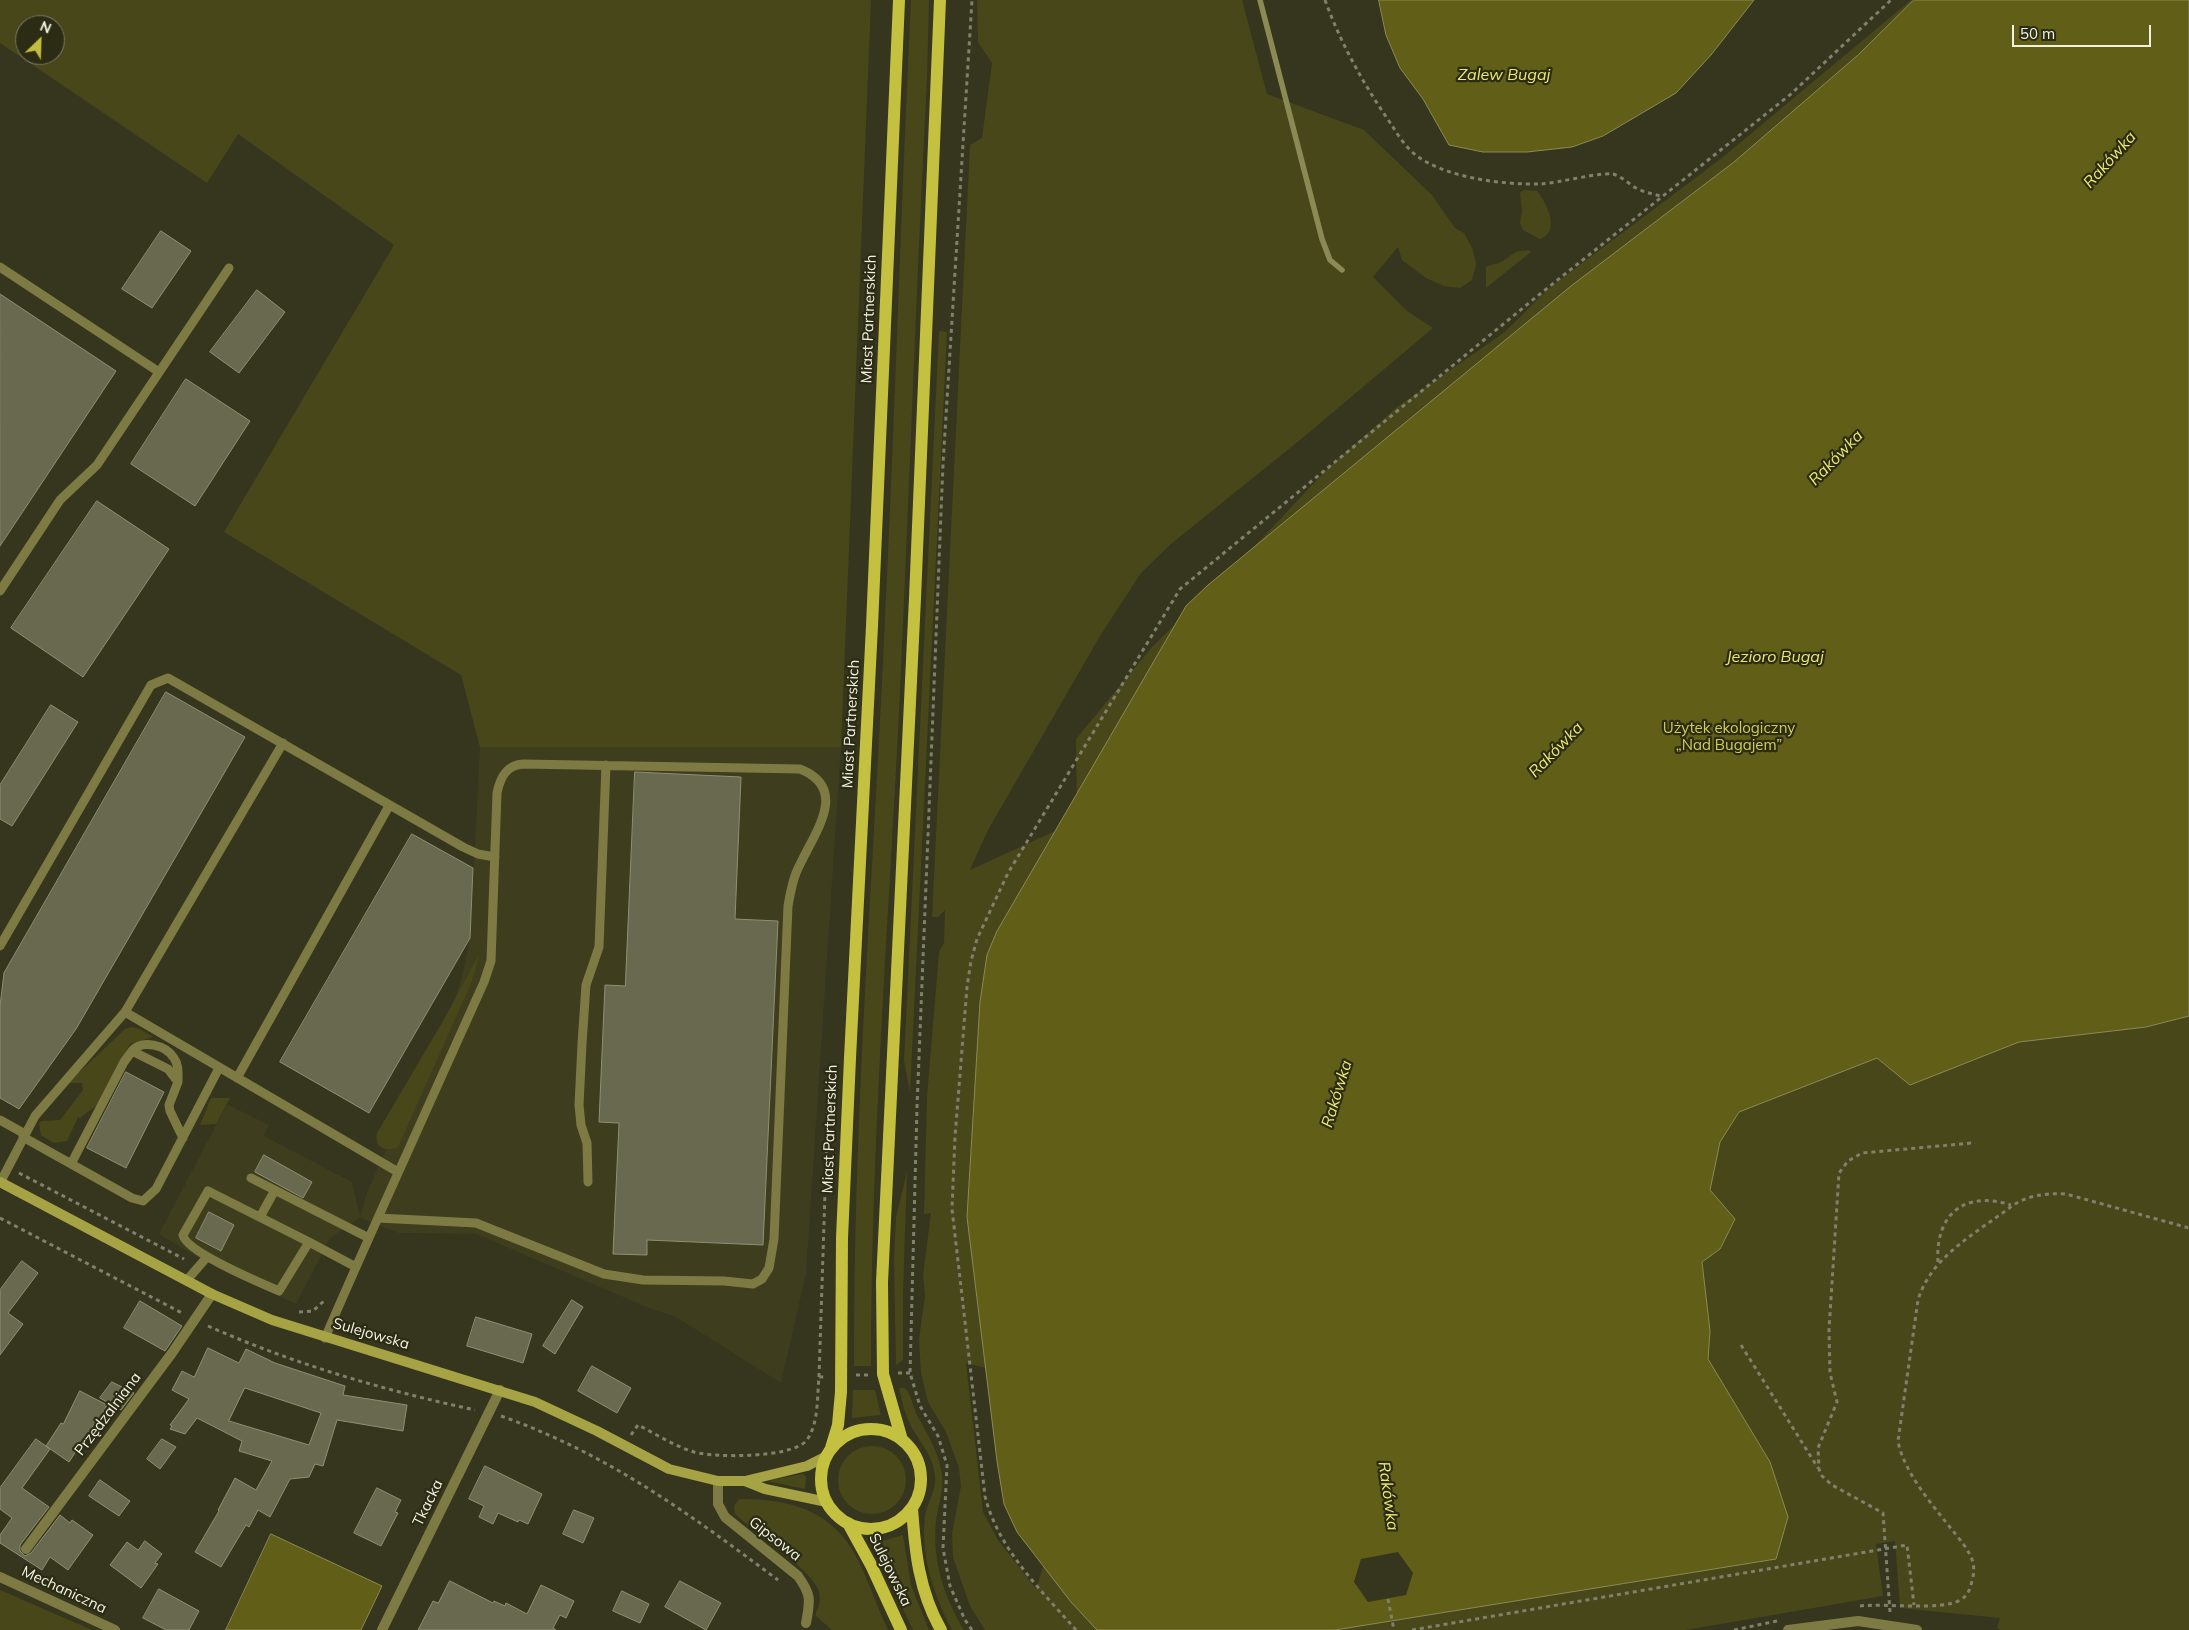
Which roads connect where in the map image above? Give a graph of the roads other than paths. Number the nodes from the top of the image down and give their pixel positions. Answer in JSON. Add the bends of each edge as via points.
{"nodes":[{"id":1,"x":899,"y":0,"type":"edge"},
{"id":2,"x":940,"y":0,"type":"edge"},
{"id":3,"x":0,"y":268,"type":"edge"},
{"id":4,"x":229,"y":268,"type":"dead end"},
{"id":5,"x":159,"y":372,"type":"junction"},
{"id":6,"x":0,"y":591,"type":"edge"},
{"id":7,"x":283,"y":743,"type":"junction"},
{"id":8,"x":606,"y":765,"type":"junction"},
{"id":9,"x":389,"y":806,"type":"junction"},
{"id":10,"x":495,"y":856,"type":"junction"},
{"id":11,"x":0,"y":946,"type":"edge"},
{"id":12,"x":125,"y":1012,"type":"junction"},
{"id":13,"x":132,"y":1051,"type":"junction"},
{"id":14,"x":219,"y":1068,"type":"junction"},
{"id":15,"x":237,"y":1078,"type":"junction"},
{"id":16,"x":178,"y":1082,"type":"junction"},
{"id":17,"x":0,"y":1120,"type":"edge"},
{"id":18,"x":24,"y":1136,"type":"junction"},
{"id":19,"x":183,"y":1138,"type":"junction"},
{"id":20,"x":70,"y":1164,"type":"junction"},
{"id":21,"x":398,"y":1172,"type":"junction"},
{"id":22,"x":251,"y":1178,"type":"dead end"},
{"id":23,"x":588,"y":1182,"type":"dead end"},
{"id":24,"x":0,"y":1183,"type":"edge"},
{"id":25,"x":275,"y":1190,"type":"junction"},
{"id":26,"x":260,"y":1217,"type":"junction"},
{"id":27,"x":378,"y":1218,"type":"junction"},
{"id":28,"x":369,"y":1238,"type":"junction"},
{"id":29,"x":309,"y":1242,"type":"junction"},
{"id":30,"x":207,"y":1257,"type":"junction"},
{"id":31,"x":356,"y":1267,"type":"junction"},
{"id":32,"x":187,"y":1280,"type":"junction"},
{"id":33,"x":212,"y":1294,"type":"junction"},
{"id":34,"x":325,"y":1338,"type":"junction"},
{"id":35,"x":500,"y":1390,"type":"junction"},
{"id":36,"x":902,"y":1440,"type":"junction"},
{"id":37,"x":829,"y":1452,"type":"junction"},
{"id":38,"x":718,"y":1481,"type":"junction"},
{"id":39,"x":745,"y":1481,"type":"junction"},
{"id":40,"x":827,"y":1502,"type":"junction"},
{"id":41,"x":912,"y":1508,"type":"junction"},
{"id":42,"x":848,"y":1524,"type":"junction"},
{"id":43,"x":26,"y":1549,"type":"dead end"},
{"id":44,"x":0,"y":1577,"type":"edge"},
{"id":45,"x":806,"y":1623,"type":"dead end"},
{"id":46,"x":115,"y":1630,"type":"edge"},
{"id":47,"x":382,"y":1630,"type":"edge"},
{"id":48,"x":901,"y":1630,"type":"edge"},
{"id":49,"x":941,"y":1630,"type":"edge"},
{"id":50,"x":1788,"y":1630,"type":"edge"},
{"id":51,"x":1917,"y":1630,"type":"edge"}],
"edges":[{"from":1,"to":37,"type":"main road","name":"Miast Partnerskich","via":[[850,1058],[841,1376],[838,1425]]},
{"from":2,"to":36,"type":"main road","via":[[882,1282],[883,1374]]},
{"from":3,"to":5,"type":"lane"},
{"from":4,"to":5,"type":"lane"},
{"from":5,"to":6,"type":"lane","via":[[97,465],[60,500]]},
{"from":7,"to":9,"type":"lane"},
{"from":7,"to":11,"type":"lane","via":[[168,678],[156,681]]},
{"from":7,"to":12,"type":"lane"},
{"from":8,"to":10,"type":"lane","via":[[516,764],[508,769],[497,793]]},
{"from":8,"to":23,"type":"lane","via":[[599,947],[586,985],[579,1105],[587,1143]]},
{"from":8,"to":27,"type":"lane","via":[[800,768],[814,774],[824,788],[826,811],[796,872],[788,906],[774,1239],[769,1268],[753,1284],[643,1280],[604,1274],[476,1223]]},
{"from":9,"to":10,"type":"lane","via":[[463,847],[478,854]]},
{"from":9,"to":15,"type":"lane"},
{"from":10,"to":21,"type":"lane","via":[[491,961]]},
{"from":12,"to":14,"type":"lane"},
{"from":12,"to":18,"type":"lane","via":[[44,1104]]},
{"from":13,"to":16,"type":"lane","via":[[168,1069]]},
{"from":13,"to":16,"type":"lane","via":[[141,1044],[148,1044],[171,1055],[177,1063]]},
{"from":13,"to":20,"type":"lane"},
{"from":14,"to":15,"type":"lane"},
{"from":14,"to":19,"type":"lane"},
{"from":15,"to":21,"type":"lane"},
{"from":16,"to":19,"type":"lane","via":[[169,1105]]},
{"from":17,"to":18,"type":"lane"},
{"from":18,"to":20,"type":"lane"},
{"from":18,"to":24,"type":"lane"},
{"from":19,"to":20,"type":"lane","via":[[156,1189],[143,1201]]},
{"from":21,"to":27,"type":"lane"},
{"from":22,"to":25,"type":"lane"},
{"from":24,"to":32,"type":"main road","name":"Sulejowska"},
{"from":25,"to":26,"type":"lane"},
{"from":25,"to":28,"type":"lane"},
{"from":26,"to":29,"type":"lane"},
{"from":26,"to":30,"type":"lane","via":[[208,1191],[183,1235],[186,1242]]},
{"from":27,"to":28,"type":"lane"},
{"from":28,"to":31,"type":"lane"},
{"from":29,"to":30,"type":"lane","via":[[279,1291]]},
{"from":29,"to":31,"type":"lane"},
{"from":30,"to":32,"type":"lane"},
{"from":31,"to":34,"type":"lane"},
{"from":32,"to":33,"type":"main road","name":"Sulejowska"},
{"from":33,"to":34,"type":"main road","name":"Sulejowska"},
{"from":33,"to":43,"type":"street","name":"Przędzalniana"},
{"from":34,"to":35,"type":"main road","name":"Sulejowska"},
{"from":35,"to":38,"type":"main road","name":"Sulejowska","via":[[565,1415],[669,1469]]},
{"from":35,"to":47,"type":"street","name":"Tkacka"},
{"from":36,"to":37,"type":"main road","via":[[878,1429],[861,1430],[844,1437]]},
{"from":36,"to":41,"type":"main road","via":[[914,1453],[921,1471],[920,1490]]},
{"from":37,"to":39,"type":"main road","name":"Sulejowska","via":[[807,1466]]},
{"from":37,"to":40,"type":"main road","via":[[821,1474]]},
{"from":38,"to":39,"type":"main road","name":"Sulejowska"},
{"from":38,"to":45,"type":"street","name":"Gipsowa","via":[[718,1504],[725,1517],[798,1576],[805,1586],[810,1598]]},
{"from":39,"to":40,"type":"main road","name":"Sulejowska","via":[[765,1489]]},
{"from":40,"to":42,"type":"main road"},
{"from":41,"to":42,"type":"main road","via":[[897,1522],[883,1527],[868,1529]]},
{"from":41,"to":49,"type":"main road","name":"Sulejowska","via":[[916,1564],[926,1599]]},
{"from":42,"to":48,"type":"main road","name":"Sulejowska"},
{"from":44,"to":46,"type":"street","name":"Mechaniczna"},
{"from":50,"to":51,"type":"street","via":[[1858,1622]]}]}
